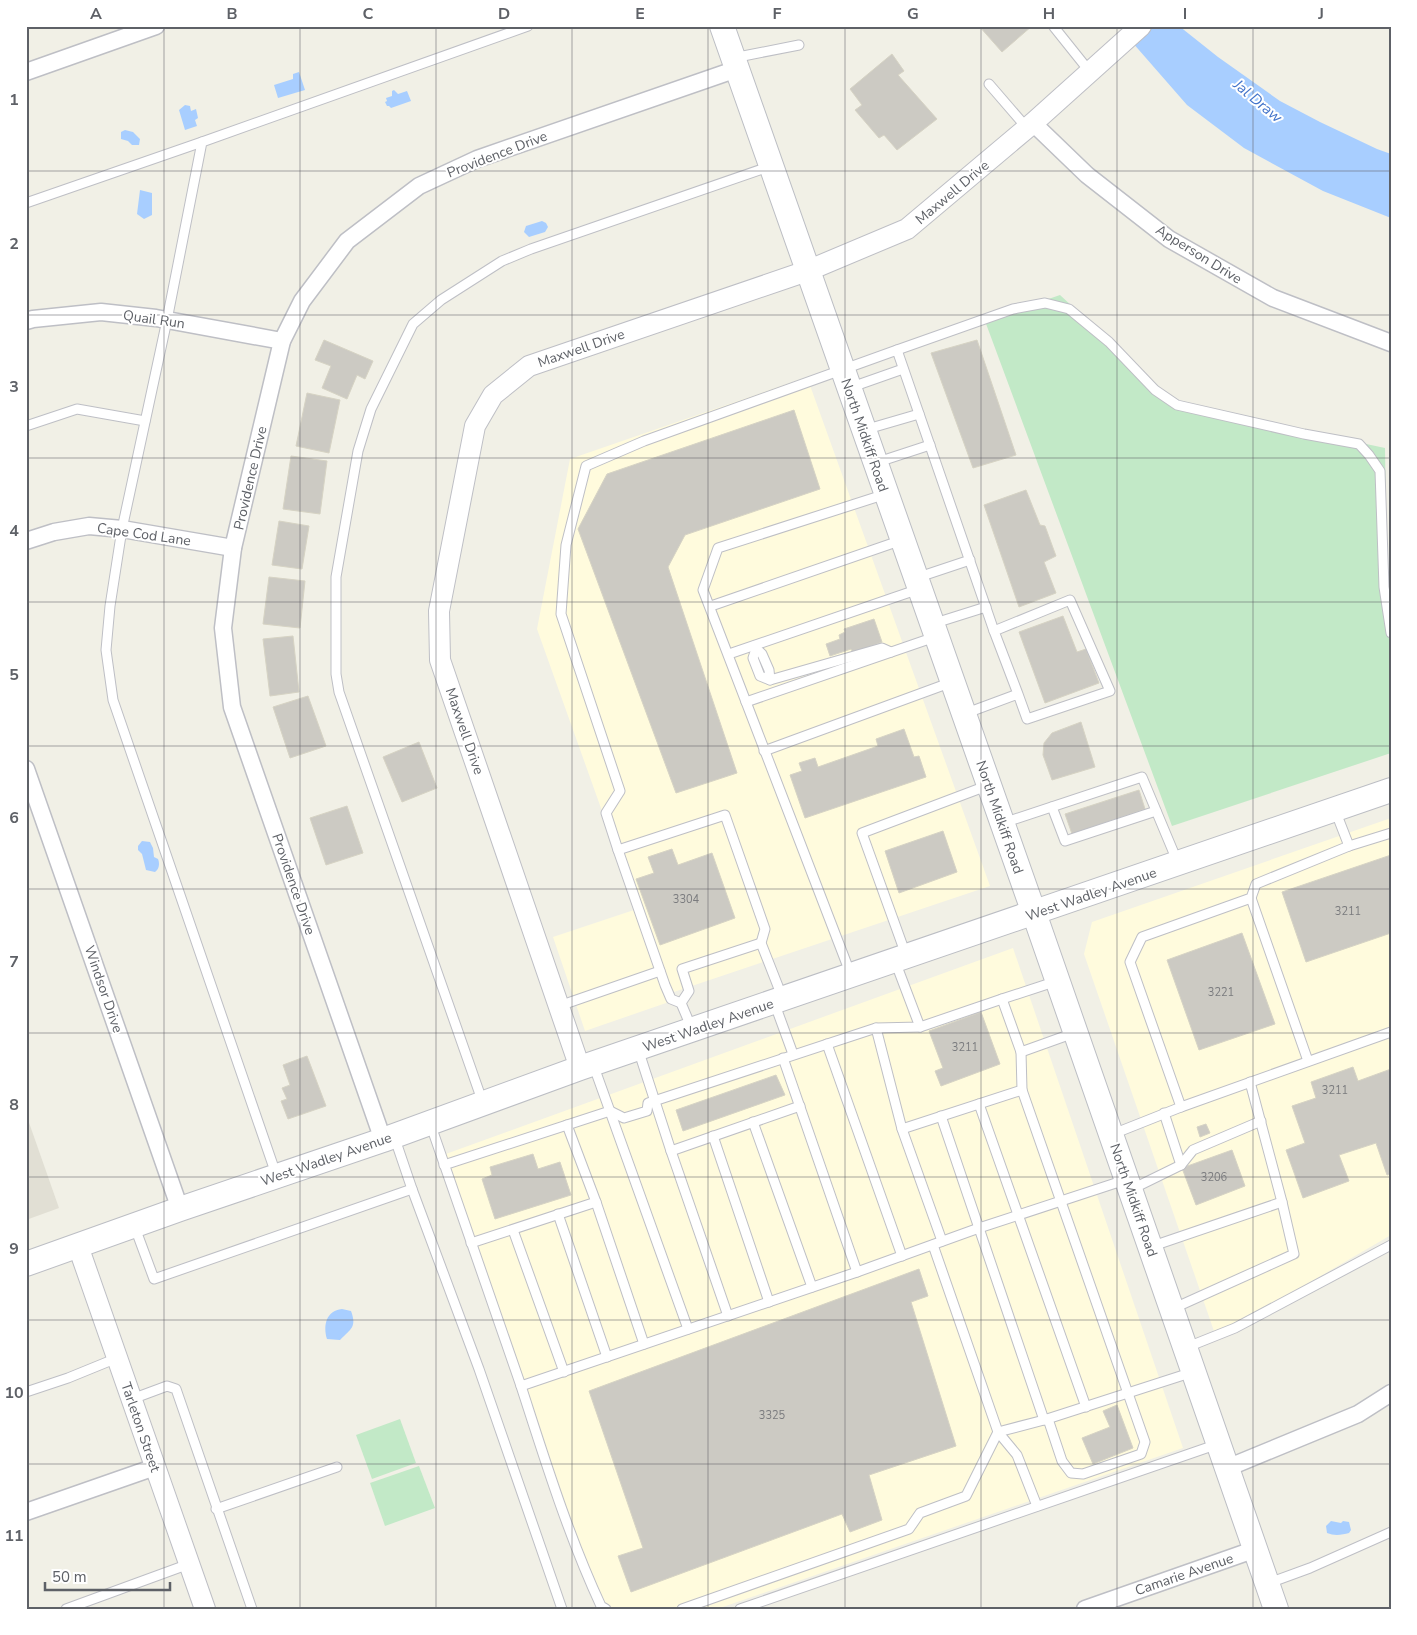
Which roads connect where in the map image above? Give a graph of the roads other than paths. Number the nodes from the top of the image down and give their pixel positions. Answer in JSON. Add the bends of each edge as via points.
{"nodes":[{"id":1,"x":156,"y":26,"type":"edge"},
{"id":2,"x":528,"y":26,"type":"edge"},
{"id":3,"x":722,"y":26,"type":"edge"},
{"id":4,"x":1054,"y":26,"type":"edge"},
{"id":5,"x":1135,"y":32,"type":"edge"},
{"id":6,"x":799,"y":45,"type":"dead end"},
{"id":7,"x":735,"y":63,"type":"junction"},
{"id":8,"x":26,"y":72,"type":"edge"},
{"id":9,"x":1090,"y":72,"type":"junction"},
{"id":10,"x":989,"y":84,"type":"dead end"},
{"id":11,"x":1030,"y":126,"type":"junction"},
{"id":12,"x":202,"y":142,"type":"junction"},
{"id":13,"x":771,"y":166,"type":"junction"},
{"id":14,"x":26,"y":202,"type":"edge"},
{"id":15,"x":807,"y":270,"type":"junction"},
{"id":16,"x":167,"y":320,"type":"junction"},
{"id":17,"x":26,"y":321,"type":"edge"},
{"id":18,"x":282,"y":341,"type":"junction"},
{"id":19,"x":1391,"y":343,"type":"edge"},
{"id":20,"x":897,"y":350,"type":"junction"},
{"id":21,"x":903,"y":369,"type":"junction"},
{"id":22,"x":846,"y":379,"type":"junction"},
{"id":23,"x":919,"y":414,"type":"junction"},
{"id":24,"x":145,"y":421,"type":"junction"},
{"id":25,"x":26,"y":426,"type":"edge"},
{"id":26,"x":864,"y":430,"type":"junction"},
{"id":27,"x":930,"y":445,"type":"junction"},
{"id":28,"x":875,"y":463,"type":"junction"},
{"id":29,"x":886,"y":494,"type":"junction"},
{"id":30,"x":122,"y":529,"type":"junction"},
{"id":31,"x":903,"y":540,"type":"junction"},
{"id":32,"x":26,"y":541,"type":"edge"},
{"id":33,"x":233,"y":548,"type":"junction"},
{"id":34,"x":970,"y":560,"type":"junction"},
{"id":35,"x":918,"y":584,"type":"junction"},
{"id":36,"x":710,"y":606,"type":"junction"},
{"id":37,"x":986,"y":607,"type":"junction"},
{"id":38,"x":934,"y":630,"type":"junction"},
{"id":39,"x":994,"y":631,"type":"junction"},
{"id":40,"x":1391,"y":633,"type":"edge"},
{"id":41,"x":755,"y":648,"type":"junction"},
{"id":42,"x":891,"y":652,"type":"junction"},
{"id":43,"x":729,"y":654,"type":"junction"},
{"id":44,"x":952,"y":682,"type":"junction"},
{"id":45,"x":1018,"y":694,"type":"junction"},
{"id":46,"x":746,"y":702,"type":"junction"},
{"id":47,"x":964,"y":714,"type":"junction"},
{"id":48,"x":764,"y":751,"type":"junction"},
{"id":49,"x":26,"y":769,"type":"edge"},
{"id":50,"x":989,"y":785,"type":"junction"},
{"id":51,"x":1391,"y":790,"type":"edge"},
{"id":52,"x":1052,"y":807,"type":"junction"},
{"id":53,"x":1335,"y":809,"type":"junction"},
{"id":54,"x":1156,"y":811,"type":"junction"},
{"id":55,"x":1002,"y":823,"type":"junction"},
{"id":56,"x":1391,"y":833,"type":"edge"},
{"id":57,"x":1349,"y":846,"type":"junction"},
{"id":58,"x":618,"y":850,"type":"junction"},
{"id":59,"x":1178,"y":864,"type":"junction"},
{"id":60,"x":1252,"y":898,"type":"junction"},
{"id":61,"x":1034,"y":913,"type":"junction"},
{"id":62,"x":761,"y":943,"type":"junction"},
{"id":63,"x":901,"y":959,"type":"junction"},
{"id":64,"x":660,"y":971,"type":"junction"},
{"id":65,"x":851,"y":976,"type":"junction"},
{"id":66,"x":1058,"y":981,"type":"junction"},
{"id":67,"x":1002,"y":999,"type":"junction"},
{"id":68,"x":779,"y":1000,"type":"junction"},
{"id":69,"x":681,"y":1003,"type":"junction"},
{"id":70,"x":559,"y":1006,"type":"junction"},
{"id":71,"x":920,"y":1027,"type":"junction"},
{"id":72,"x":876,"y":1028,"type":"junction"},
{"id":73,"x":692,"y":1030,"type":"junction"},
{"id":74,"x":1391,"y":1032,"type":"edge"},
{"id":75,"x":1075,"y":1033,"type":"junction"},
{"id":76,"x":827,"y":1044,"type":"junction"},
{"id":77,"x":638,"y":1048,"type":"junction"},
{"id":78,"x":1021,"y":1052,"type":"junction"},
{"id":79,"x":793,"y":1054,"type":"junction"},
{"id":80,"x":783,"y":1058,"type":"junction"},
{"id":81,"x":1308,"y":1061,"type":"junction"},
{"id":82,"x":587,"y":1066,"type":"junction"},
{"id":83,"x":1250,"y":1082,"type":"junction"},
{"id":84,"x":1022,"y":1090,"type":"junction"},
{"id":85,"x":656,"y":1100,"type":"junction"},
{"id":86,"x":483,"y":1104,"type":"junction"},
{"id":87,"x":979,"y":1104,"type":"junction"},
{"id":88,"x":800,"y":1106,"type":"junction"},
{"id":89,"x":1181,"y":1106,"type":"junction"},
{"id":90,"x":610,"y":1111,"type":"junction"},
{"id":91,"x":1164,"y":1113,"type":"junction"},
{"id":92,"x":941,"y":1116,"type":"junction"},
{"id":93,"x":1261,"y":1121,"type":"junction"},
{"id":94,"x":754,"y":1122,"type":"junction"},
{"id":95,"x":430,"y":1123,"type":"junction"},
{"id":96,"x":567,"y":1125,"type":"junction"},
{"id":97,"x":902,"y":1129,"type":"junction"},
{"id":98,"x":1111,"y":1135,"type":"junction"},
{"id":99,"x":713,"y":1136,"type":"junction"},
{"id":100,"x":389,"y":1138,"type":"junction"},
{"id":101,"x":671,"y":1150,"type":"junction"},
{"id":102,"x":444,"y":1165,"type":"junction"},
{"id":103,"x":1181,"y":1165,"type":"junction"},
{"id":104,"x":277,"y":1176,"type":"junction"},
{"id":105,"x":1128,"y":1185,"type":"junction"},
{"id":106,"x":412,"y":1189,"type":"junction"},
{"id":107,"x":596,"y":1202,"type":"junction"},
{"id":108,"x":1061,"y":1202,"type":"junction"},
{"id":109,"x":1282,"y":1202,"type":"junction"},
{"id":110,"x":180,"y":1209,"type":"junction"},
{"id":111,"x":558,"y":1214,"type":"junction"},
{"id":112,"x":1018,"y":1216,"type":"junction"},
{"id":113,"x":134,"y":1225,"type":"junction"},
{"id":114,"x":979,"y":1228,"type":"junction"},
{"id":115,"x":513,"y":1230,"type":"junction"},
{"id":116,"x":471,"y":1243,"type":"junction"},
{"id":117,"x":938,"y":1243,"type":"junction"},
{"id":118,"x":1391,"y":1245,"type":"edge"},
{"id":119,"x":78,"y":1246,"type":"junction"},
{"id":120,"x":1150,"y":1247,"type":"junction"},
{"id":121,"x":902,"y":1256,"type":"junction"},
{"id":122,"x":26,"y":1264,"type":"edge"},
{"id":123,"x":857,"y":1272,"type":"junction"},
{"id":124,"x":812,"y":1288,"type":"junction"},
{"id":125,"x":769,"y":1302,"type":"junction"},
{"id":126,"x":1172,"y":1309,"type":"junction"},
{"id":127,"x":728,"y":1316,"type":"junction"},
{"id":128,"x":688,"y":1329,"type":"junction"},
{"id":129,"x":644,"y":1344,"type":"junction"},
{"id":130,"x":1185,"y":1348,"type":"junction"},
{"id":131,"x":608,"y":1357,"type":"junction"},
{"id":132,"x":117,"y":1358,"type":"junction"},
{"id":133,"x":564,"y":1372,"type":"junction"},
{"id":134,"x":1193,"y":1372,"type":"junction"},
{"id":135,"x":521,"y":1386,"type":"junction"},
{"id":136,"x":26,"y":1392,"type":"edge"},
{"id":137,"x":1128,"y":1393,"type":"junction"},
{"id":138,"x":1391,"y":1394,"type":"edge"},
{"id":139,"x":132,"y":1399,"type":"junction"},
{"id":140,"x":1086,"y":1407,"type":"junction"},
{"id":141,"x":1046,"y":1420,"type":"junction"},
{"id":142,"x":998,"y":1432,"type":"junction"},
{"id":143,"x":1218,"y":1444,"type":"junction"},
{"id":144,"x":155,"y":1467,"type":"junction"},
{"id":145,"x":337,"y":1467,"type":"dead end"},
{"id":146,"x":1227,"y":1468,"type":"junction"},
{"id":147,"x":1037,"y":1506,"type":"junction"},
{"id":148,"x":216,"y":1509,"type":"junction"},
{"id":149,"x":26,"y":1512,"type":"edge"},
{"id":150,"x":1391,"y":1532,"type":"edge"},
{"id":151,"x":1256,"y":1549,"type":"junction"},
{"id":152,"x":189,"y":1564,"type":"junction"},
{"id":153,"x":1268,"y":1584,"type":"junction"},
{"id":154,"x":66,"y":1609,"type":"edge"},
{"id":155,"x":205,"y":1609,"type":"edge"},
{"id":156,"x":252,"y":1609,"type":"edge"},
{"id":157,"x":562,"y":1609,"type":"edge"},
{"id":158,"x":606,"y":1609,"type":"edge"},
{"id":159,"x":682,"y":1609,"type":"edge"},
{"id":160,"x":740,"y":1609,"type":"edge"},
{"id":161,"x":1084,"y":1609,"type":"edge"},
{"id":162,"x":1276,"y":1609,"type":"edge"}],
"edges":[{"from":1,"to":8,"type":"street"},
{"from":2,"to":12,"type":"lane"},
{"from":3,"to":7,"type":"main road","name":"North Midkiff Road"},
{"from":4,"to":9,"type":"lane"},
{"from":5,"to":9,"type":"street","name":"Maxwell Drive"},
{"from":6,"to":7,"type":"lane"},
{"from":7,"to":13,"type":"main road","name":"North Midkiff Road"},
{"from":7,"to":18,"type":"street","name":"Providence Drive","via":[[477,159],[419,186],[347,241],[302,300]]},
{"from":9,"to":11,"type":"street","name":"Maxwell Drive"},
{"from":10,"to":11,"type":"lane"},
{"from":11,"to":15,"type":"street","name":"Maxwell Drive","via":[[907,229]]},
{"from":11,"to":19,"type":"street","name":"Apperson Drive","via":[[1169,239],[1273,298]]},
{"from":12,"to":14,"type":"lane"},
{"from":12,"to":16,"type":"lane"},
{"from":13,"to":15,"type":"main road","name":"North Midkiff Road"},
{"from":13,"to":86,"type":"lane","via":[[531,248],[502,261],[441,300],[414,324],[364,428],[336,577],[336,674],[339,692]]},
{"from":15,"to":22,"type":"main road","name":"North Midkiff Road"},
{"from":15,"to":70,"type":"street","name":"Maxwell Drive","via":[[529,366],[493,395],[475,426],[439,611],[440,660]]},
{"from":16,"to":17,"type":"street","name":"Quail Run","via":[[101,312]]},
{"from":16,"to":18,"type":"street","name":"Quail Run"},
{"from":16,"to":24,"type":"lane"},
{"from":18,"to":33,"type":"street","name":"Providence Drive"},
{"from":20,"to":21,"type":"lane"},
{"from":20,"to":22,"type":"lane"},
{"from":20,"to":40,"type":"lane","via":[[1013,309],[1045,303],[1069,308],[1109,342],[1155,390],[1177,405],[1360,444],[1380,471],[1384,587]]},
{"from":21,"to":22,"type":"lane"},
{"from":21,"to":23,"type":"lane"},
{"from":22,"to":26,"type":"main road","name":"North Midkiff Road"},
{"from":22,"to":58,"type":"lane","via":[[644,441],[586,466],[566,545],[561,614],[620,791],[606,813]]},
{"from":23,"to":26,"type":"lane"},
{"from":23,"to":27,"type":"lane"},
{"from":24,"to":25,"type":"lane","via":[[77,409]]},
{"from":24,"to":30,"type":"lane"},
{"from":26,"to":28,"type":"main road","name":"North Midkiff Road"},
{"from":27,"to":28,"type":"lane"},
{"from":27,"to":34,"type":"lane"},
{"from":28,"to":29,"type":"main road","name":"North Midkiff Road"},
{"from":29,"to":31,"type":"main road","name":"North Midkiff Road"},
{"from":29,"to":36,"type":"lane","via":[[718,548],[703,590]]},
{"from":30,"to":32,"type":"street","name":"Cape Cod Lane","via":[[89,526]]},
{"from":30,"to":33,"type":"street","name":"Cape Cod Lane"},
{"from":30,"to":104,"type":"lane","via":[[106,650],[113,700]]},
{"from":31,"to":35,"type":"main road","name":"North Midkiff Road"},
{"from":31,"to":36,"type":"lane"},
{"from":33,"to":100,"type":"street","name":"Providence Drive","via":[[223,628],[232,707]]},
{"from":34,"to":35,"type":"lane"},
{"from":34,"to":37,"type":"lane"},
{"from":35,"to":38,"type":"main road","name":"North Midkiff Road"},
{"from":35,"to":41,"type":"lane"},
{"from":36,"to":43,"type":"lane"},
{"from":37,"to":38,"type":"lane"},
{"from":37,"to":39,"type":"lane"},
{"from":38,"to":42,"type":"lane"},
{"from":38,"to":44,"type":"main road","name":"North Midkiff Road"},
{"from":39,"to":45,"type":"lane"},
{"from":39,"to":45,"type":"lane","via":[[1070,600],[1110,691],[1027,719]]},
{"from":41,"to":42,"type":"lane","via":[[766,662],[770,680],[882,648]]},
{"from":41,"to":43,"type":"lane"},
{"from":42,"to":46,"type":"lane"},
{"from":43,"to":46,"type":"lane"},
{"from":44,"to":47,"type":"main road","name":"North Midkiff Road"},
{"from":44,"to":48,"type":"lane"},
{"from":45,"to":47,"type":"lane"},
{"from":46,"to":48,"type":"lane"},
{"from":47,"to":50,"type":"main road","name":"North Midkiff Road"},
{"from":48,"to":65,"type":"lane"},
{"from":49,"to":110,"type":"street","name":"Windsor Drive"},
{"from":50,"to":55,"type":"main road","name":"North Midkiff Road"},
{"from":50,"to":63,"type":"lane","via":[[862,833]]},
{"from":51,"to":53,"type":"main road","name":"West Wadley Avenue"},
{"from":52,"to":54,"type":"lane","via":[[1142,777]]},
{"from":52,"to":54,"type":"lane","via":[[1065,841]]},
{"from":52,"to":55,"type":"lane"},
{"from":53,"to":57,"type":"lane"},
{"from":53,"to":59,"type":"main road","name":"West Wadley Avenue"},
{"from":54,"to":59,"type":"lane"},
{"from":55,"to":61,"type":"main road","name":"North Midkiff Road"},
{"from":56,"to":57,"type":"lane"},
{"from":57,"to":60,"type":"lane","via":[[1256,884]]},
{"from":58,"to":62,"type":"lane","via":[[725,814],[765,929]]},
{"from":58,"to":64,"type":"lane"},
{"from":59,"to":61,"type":"main road","name":"West Wadley Avenue"},
{"from":60,"to":81,"type":"lane"},
{"from":60,"to":89,"type":"lane","via":[[1142,937],[1130,962]]},
{"from":61,"to":63,"type":"main road","name":"West Wadley Avenue"},
{"from":61,"to":66,"type":"main road","name":"North Midkiff Road"},
{"from":62,"to":68,"type":"lane"},
{"from":62,"to":69,"type":"lane","via":[[682,969],[689,991]]},
{"from":63,"to":65,"type":"main road","name":"West Wadley Avenue"},
{"from":63,"to":71,"type":"lane"},
{"from":64,"to":69,"type":"lane","via":[[671,999]]},
{"from":64,"to":70,"type":"lane"},
{"from":65,"to":68,"type":"main road","name":"West Wadley Avenue"},
{"from":66,"to":67,"type":"lane"},
{"from":66,"to":75,"type":"main road","name":"North Midkiff Road"},
{"from":67,"to":71,"type":"lane"},
{"from":67,"to":78,"type":"lane"},
{"from":68,"to":73,"type":"main road","name":"West Wadley Avenue"},
{"from":68,"to":79,"type":"lane"},
{"from":69,"to":73,"type":"lane"},
{"from":70,"to":82,"type":"street","name":"Maxwell Drive"},
{"from":71,"to":72,"type":"lane"},
{"from":72,"to":76,"type":"lane"},
{"from":72,"to":97,"type":"lane"},
{"from":73,"to":77,"type":"main road","name":"West Wadley Avenue"},
{"from":74,"to":81,"type":"lane"},
{"from":75,"to":78,"type":"lane"},
{"from":75,"to":98,"type":"main road","name":"North Midkiff Road"},
{"from":76,"to":79,"type":"lane"},
{"from":76,"to":121,"type":"lane"},
{"from":77,"to":82,"type":"main road","name":"West Wadley Avenue"},
{"from":77,"to":85,"type":"lane"},
{"from":78,"to":84,"type":"lane"},
{"from":79,"to":80,"type":"lane"},
{"from":80,"to":85,"type":"lane"},
{"from":80,"to":88,"type":"lane"},
{"from":81,"to":83,"type":"lane"},
{"from":82,"to":86,"type":"main road","name":"West Wadley Avenue"},
{"from":82,"to":90,"type":"lane"},
{"from":83,"to":89,"type":"lane"},
{"from":83,"to":93,"type":"lane"},
{"from":84,"to":87,"type":"lane"},
{"from":84,"to":108,"type":"lane"},
{"from":85,"to":90,"type":"lane","via":[[648,1103],[647,1111],[624,1118]]},
{"from":85,"to":101,"type":"lane"},
{"from":86,"to":95,"type":"main road","name":"West Wadley Avenue"},
{"from":87,"to":92,"type":"lane"},
{"from":87,"to":112,"type":"lane"},
{"from":88,"to":94,"type":"lane"},
{"from":88,"to":123,"type":"lane"},
{"from":89,"to":91,"type":"lane"},
{"from":90,"to":96,"type":"lane"},
{"from":90,"to":128,"type":"lane"},
{"from":91,"to":98,"type":"lane"},
{"from":91,"to":103,"type":"lane"},
{"from":92,"to":97,"type":"lane"},
{"from":92,"to":114,"type":"lane"},
{"from":93,"to":103,"type":"lane","via":[[1193,1150]]},
{"from":93,"to":109,"type":"lane"},
{"from":94,"to":99,"type":"lane"},
{"from":94,"to":124,"type":"lane"},
{"from":95,"to":100,"type":"main road","name":"West Wadley Avenue"},
{"from":95,"to":102,"type":"lane"},
{"from":96,"to":102,"type":"lane"},
{"from":96,"to":107,"type":"lane"},
{"from":97,"to":117,"type":"lane"},
{"from":98,"to":105,"type":"main road","name":"North Midkiff Road"},
{"from":99,"to":101,"type":"lane"},
{"from":99,"to":125,"type":"lane"},
{"from":100,"to":104,"type":"main road","name":"West Wadley Avenue"},
{"from":100,"to":106,"type":"lane"},
{"from":101,"to":127,"type":"lane"},
{"from":102,"to":116,"type":"lane"},
{"from":103,"to":105,"type":"lane"},
{"from":104,"to":110,"type":"main road","name":"West Wadley Avenue"},
{"from":105,"to":108,"type":"lane"},
{"from":105,"to":120,"type":"main road","name":"North Midkiff Road"},
{"from":106,"to":113,"type":"lane","via":[[154,1279]]},
{"from":106,"to":157,"type":"lane","via":[[479,1369]]},
{"from":107,"to":111,"type":"lane"},
{"from":107,"to":129,"type":"lane"},
{"from":108,"to":112,"type":"lane"},
{"from":108,"to":137,"type":"lane"},
{"from":109,"to":120,"type":"lane"},
{"from":109,"to":126,"type":"lane","via":[[1294,1254]]},
{"from":110,"to":113,"type":"main road","name":"West Wadley Avenue"},
{"from":111,"to":115,"type":"lane"},
{"from":111,"to":131,"type":"lane"},
{"from":112,"to":114,"type":"lane"},
{"from":112,"to":140,"type":"lane"},
{"from":113,"to":119,"type":"main road","name":"West Wadley Avenue"},
{"from":114,"to":117,"type":"lane"},
{"from":114,"to":141,"type":"lane"},
{"from":115,"to":116,"type":"lane"},
{"from":115,"to":133,"type":"lane"},
{"from":116,"to":135,"type":"lane"},
{"from":117,"to":121,"type":"lane"},
{"from":117,"to":142,"type":"lane"},
{"from":118,"to":130,"type":"lane","via":[[1236,1328]]},
{"from":119,"to":122,"type":"main road","name":"West Wadley Avenue"},
{"from":119,"to":132,"type":"street","name":"Tarleton Street"},
{"from":120,"to":126,"type":"main road","name":"North Midkiff Road"},
{"from":121,"to":123,"type":"lane"},
{"from":123,"to":124,"type":"lane"},
{"from":124,"to":125,"type":"lane"},
{"from":125,"to":127,"type":"lane"},
{"from":126,"to":130,"type":"main road","name":"North Midkiff Road"},
{"from":127,"to":128,"type":"lane"},
{"from":128,"to":129,"type":"lane"},
{"from":129,"to":131,"type":"lane"},
{"from":130,"to":134,"type":"main road","name":"North Midkiff Road"},
{"from":131,"to":133,"type":"lane"},
{"from":132,"to":136,"type":"lane"},
{"from":132,"to":139,"type":"street","name":"Tarleton Street"},
{"from":133,"to":135,"type":"lane"},
{"from":134,"to":137,"type":"lane"},
{"from":134,"to":143,"type":"main road","name":"North Midkiff Road"},
{"from":135,"to":158,"type":"lane","via":[[585,1572],[601,1606]]},
{"from":137,"to":140,"type":"lane"},
{"from":137,"to":141,"type":"lane","via":[[1145,1442],[1141,1454],[1083,1474],[1071,1473],[1062,1461]]},
{"from":138,"to":146,"type":"street","via":[[1358,1414]]},
{"from":139,"to":144,"type":"street","name":"Tarleton Street"},
{"from":139,"to":148,"type":"lane","via":[[167,1386],[176,1389]]},
{"from":140,"to":141,"type":"lane"},
{"from":141,"to":142,"type":"lane"},
{"from":142,"to":147,"type":"lane","via":[[1018,1455]]},
{"from":142,"to":159,"type":"lane","via":[[966,1496],[920,1513],[909,1529]]},
{"from":143,"to":146,"type":"main road","name":"North Midkiff Road"},
{"from":143,"to":147,"type":"lane"},
{"from":144,"to":149,"type":"street"},
{"from":144,"to":152,"type":"street","name":"Tarleton Street"},
{"from":145,"to":148,"type":"lane"},
{"from":146,"to":151,"type":"main road","name":"North Midkiff Road"},
{"from":147,"to":160,"type":"lane"},
{"from":148,"to":156,"type":"lane"},
{"from":150,"to":153,"type":"lane"},
{"from":151,"to":153,"type":"main road","name":"North Midkiff Road"},
{"from":151,"to":161,"type":"street","name":"Camarie Avenue"},
{"from":152,"to":154,"type":"lane"},
{"from":152,"to":155,"type":"street","name":"Tarleton Street"},
{"from":153,"to":162,"type":"main road","name":"North Midkiff Road"}]}
